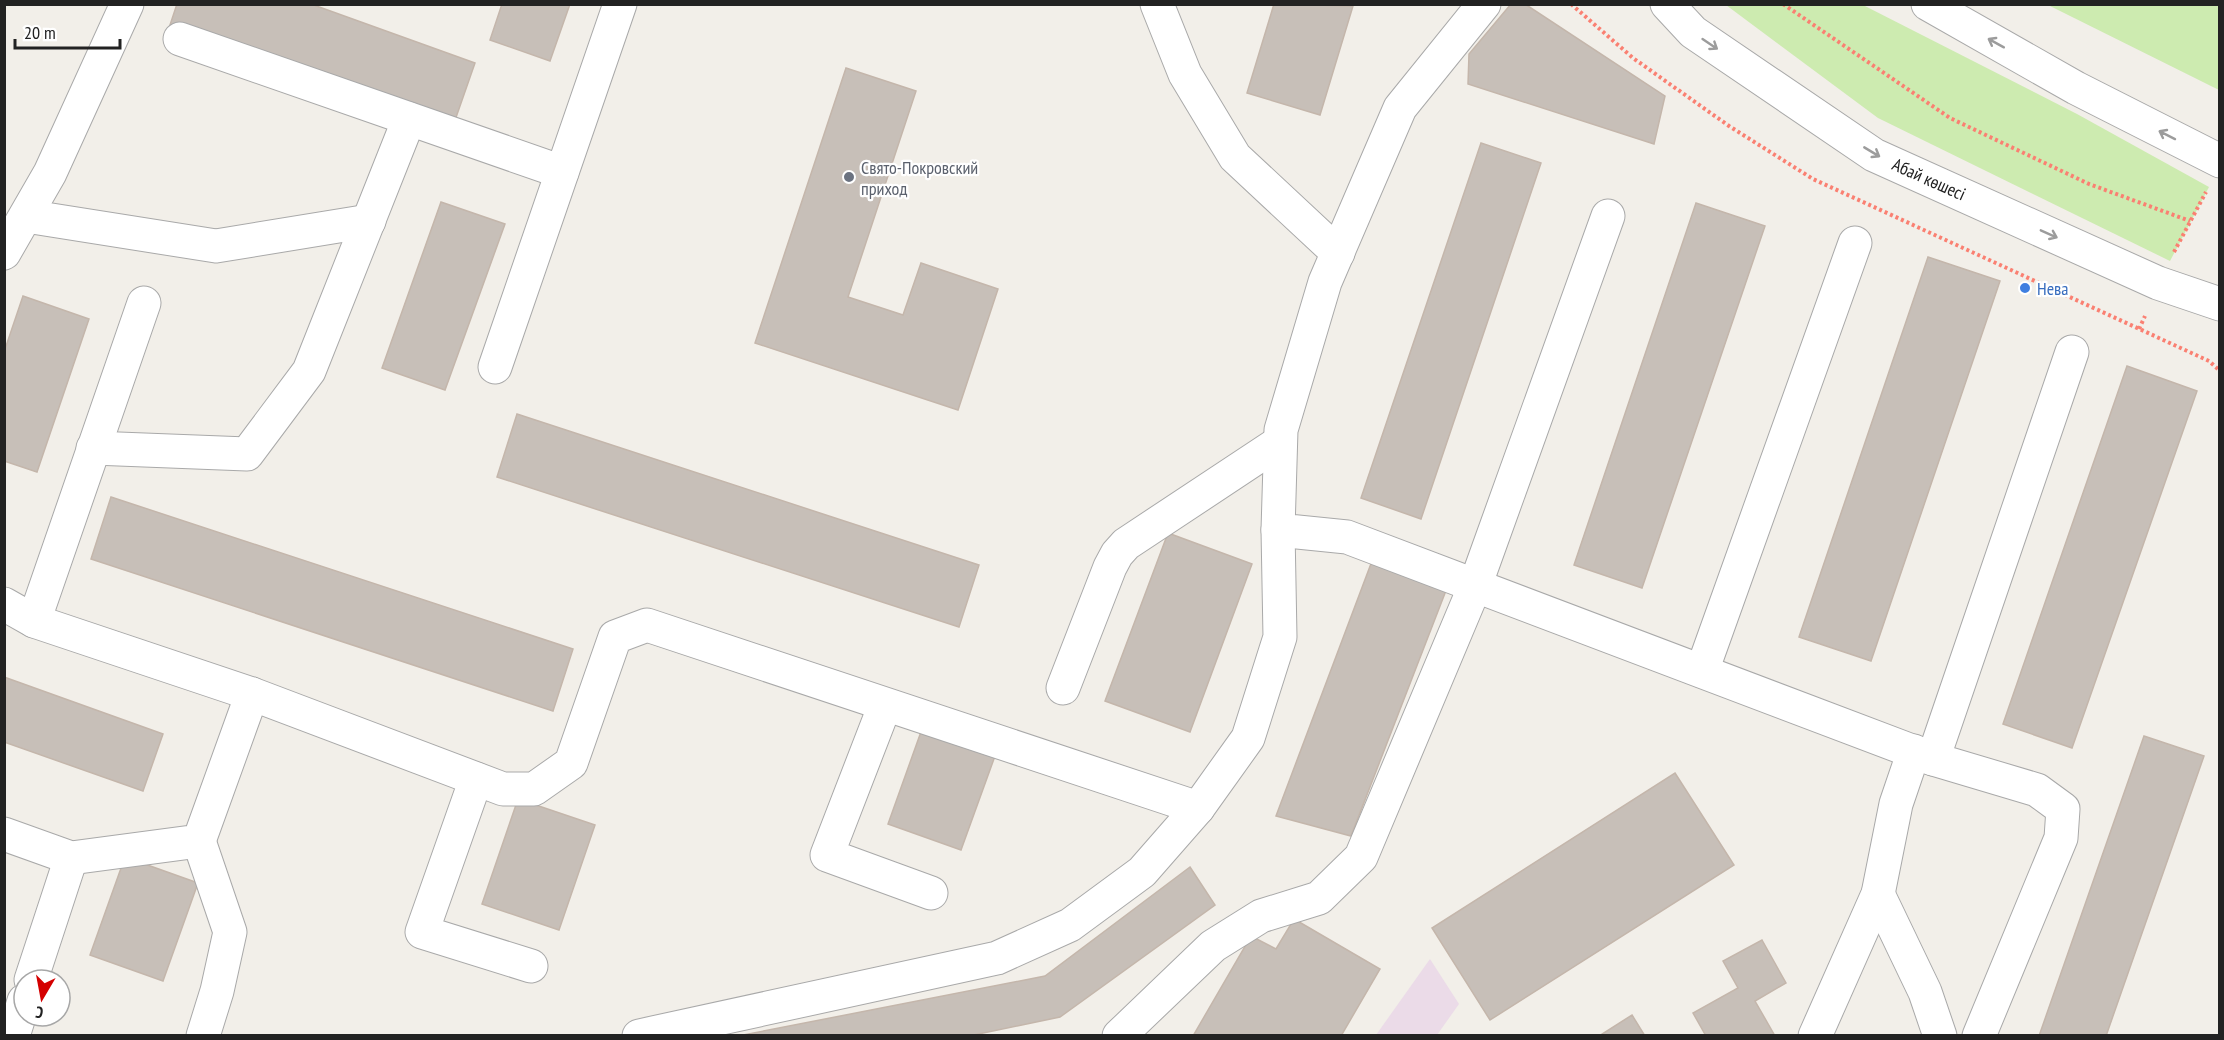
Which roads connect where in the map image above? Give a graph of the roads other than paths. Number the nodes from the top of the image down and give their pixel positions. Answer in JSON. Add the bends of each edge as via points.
{"nodes":[{"id":1,"x":127,"y":4,"type":"edge"},
{"id":2,"x":620,"y":4,"type":"edge"},
{"id":3,"x":1157,"y":4,"type":"edge"},
{"id":4,"x":1484,"y":4,"type":"edge"},
{"id":5,"x":1667,"y":4,"type":"edge"},
{"id":6,"x":1928,"y":4,"type":"edge"},
{"id":7,"x":180,"y":39,"type":"dead end"},
{"id":8,"x":410,"y":119,"type":"junction"},
{"id":9,"x":562,"y":172,"type":"junction"},
{"id":10,"x":2214,"y":174,"type":"edge"},
{"id":11,"x":26,"y":216,"type":"junction"},
{"id":12,"x":1608,"y":216,"type":"dead end"},
{"id":13,"x":369,"y":221,"type":"junction"},
{"id":14,"x":1855,"y":243,"type":"dead end"},
{"id":15,"x":1338,"y":253,"type":"junction"},
{"id":16,"x":4,"y":254,"type":"edge"},
{"id":17,"x":2164,"y":286,"type":"junction"},
{"id":18,"x":144,"y":303,"type":"dead end"},
{"id":19,"x":2220,"y":304,"type":"edge"},
{"id":20,"x":2220,"y":321,"type":"edge"},
{"id":21,"x":2072,"y":352,"type":"dead end"},
{"id":22,"x":495,"y":367,"type":"dead end"},
{"id":23,"x":1280,"y":442,"type":"junction"},
{"id":24,"x":93,"y":448,"type":"junction"},
{"id":25,"x":1278,"y":530,"type":"junction"},
{"id":26,"x":1474,"y":586,"type":"junction"},
{"id":27,"x":4,"y":604,"type":"edge"},
{"id":28,"x":34,"y":621,"type":"junction"},
{"id":29,"x":1702,"y":671,"type":"junction"},
{"id":30,"x":1063,"y":688,"type":"dead end"},
{"id":31,"x":252,"y":694,"type":"junction"},
{"id":32,"x":885,"y":705,"type":"junction"},
{"id":33,"x":1923,"y":755,"type":"junction"},
{"id":34,"x":476,"y":779,"type":"junction"},
{"id":35,"x":1198,"y":808,"type":"junction"},
{"id":36,"x":4,"y":834,"type":"edge"},
{"id":37,"x":199,"y":841,"type":"junction"},
{"id":38,"x":71,"y":858,"type":"junction"},
{"id":39,"x":931,"y":893,"type":"dead end"},
{"id":40,"x":1878,"y":894,"type":"junction"},
{"id":41,"x":531,"y":966,"type":"dead end"},
{"id":42,"x":35,"y":968,"type":"edge"},
{"id":43,"x":4,"y":1034,"type":"edge"},
{"id":44,"x":12,"y":1035,"type":"edge"},
{"id":45,"x":203,"y":1035,"type":"edge"},
{"id":46,"x":639,"y":1035,"type":"edge"},
{"id":47,"x":1118,"y":1035,"type":"edge"},
{"id":48,"x":1815,"y":1035,"type":"edge"},
{"id":49,"x":1940,"y":1035,"type":"edge"},
{"id":50,"x":1979,"y":1035,"type":"edge"}],
"edges":[{"from":1,"to":11,"type":"street","via":[[51,173]]},
{"from":2,"to":9,"type":"street"},
{"from":3,"to":15,"type":"street","via":[[1185,74],[1235,157]]},
{"from":4,"to":15,"type":"street","via":[[1400,108]]},
{"from":5,"to":17,"type":"street","name":"Абай көшесі","one_way":true,"via":[[1693,32],[1874,155]]},
{"from":10,"to":6,"type":"street","one_way":true,"via":[[2076,88]]},
{"from":7,"to":8,"type":"street"},
{"from":8,"to":9,"type":"street"},
{"from":8,"to":13,"type":"street"},
{"from":9,"to":22,"type":"street"},
{"from":11,"to":13,"type":"street","via":[[216,246]]},
{"from":11,"to":16,"type":"street"},
{"from":12,"to":26,"type":"street"},
{"from":13,"to":24,"type":"street","via":[[309,371],[248,454]]},
{"from":14,"to":29,"type":"street"},
{"from":15,"to":23,"type":"street","via":[[1325,282]]},
{"from":17,"to":19,"type":"street","name":"Абай көшесі"},
{"from":17,"to":20,"type":"street"},
{"from":18,"to":24,"type":"street"},
{"from":21,"to":33,"type":"street"},
{"from":23,"to":25,"type":"street"},
{"from":23,"to":30,"type":"street","via":[[1126,544],[1117,554]]},
{"from":24,"to":28,"type":"street"},
{"from":25,"to":26,"type":"street","via":[[1347,537]]},
{"from":25,"to":35,"type":"street","via":[[1280,637],[1248,738]]},
{"from":26,"to":29,"type":"street"},
{"from":26,"to":47,"type":"street","via":[[1361,857],[1319,898],[1261,916],[1213,946]]},
{"from":27,"to":28,"type":"street"},
{"from":28,"to":31,"type":"street"},
{"from":29,"to":33,"type":"street"},
{"from":31,"to":34,"type":"street"},
{"from":31,"to":37,"type":"street"},
{"from":32,"to":34,"type":"street","via":[[647,625],[615,637],[571,764],[534,789],[503,789]]},
{"from":32,"to":35,"type":"street"},
{"from":32,"to":39,"type":"street","via":[[827,855]]},
{"from":33,"to":40,"type":"street","via":[[1896,804]]},
{"from":33,"to":50,"type":"street","via":[[2037,790],[2063,809],[2061,838]]},
{"from":34,"to":41,"type":"street","via":[[422,932]]},
{"from":35,"to":46,"type":"street","via":[[1133,879],[1070,925],[997,958]]},
{"from":36,"to":38,"type":"street"},
{"from":37,"to":38,"type":"street"},
{"from":37,"to":45,"type":"street","via":[[230,932]]},
{"from":38,"to":42,"type":"street"},
{"from":40,"to":48,"type":"street"},
{"from":40,"to":49,"type":"street","via":[[1925,992]]},
{"from":43,"to":44,"type":"street"}]}
